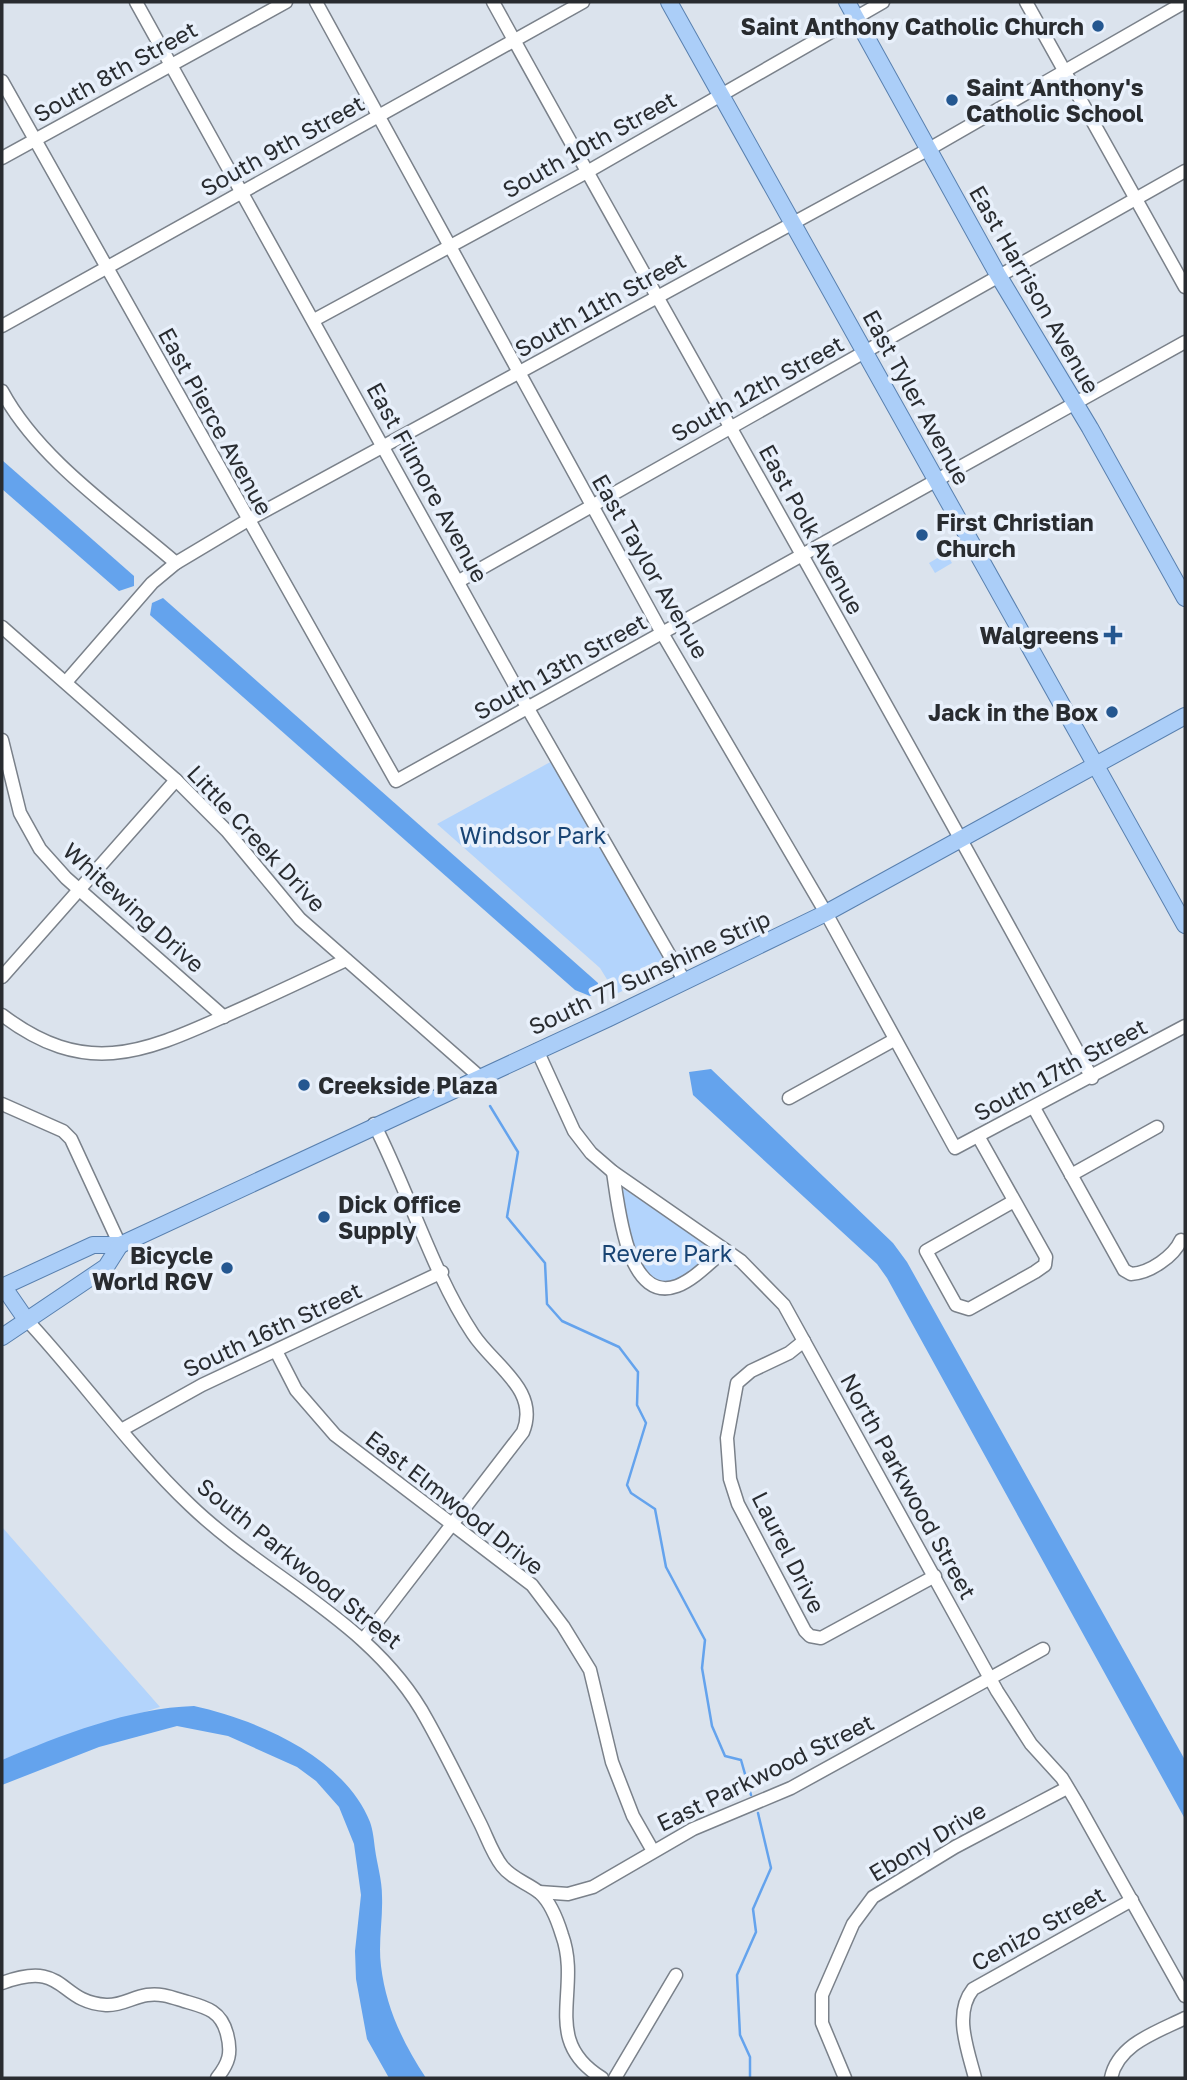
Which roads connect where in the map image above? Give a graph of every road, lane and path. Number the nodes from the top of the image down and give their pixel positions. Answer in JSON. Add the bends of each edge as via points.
{"nodes":[{"id":1,"x":136,"y":2,"type":"edge"},
{"id":2,"x":286,"y":2,"type":"edge"},
{"id":3,"x":316,"y":2,"type":"edge"},
{"id":4,"x":493,"y":2,"type":"edge"},
{"id":5,"x":583,"y":2,"type":"edge"},
{"id":6,"x":669,"y":2,"type":"edge"},
{"id":7,"x":847,"y":2,"type":"edge"},
{"id":8,"x":883,"y":2,"type":"edge"},
{"id":9,"x":1026,"y":2,"type":"edge"},
{"id":10,"x":1185,"y":2,"type":"edge"},
{"id":11,"x":856,"y":17,"type":"junction"},
{"id":12,"x":514,"y":40,"type":"junction"},
{"id":13,"x":171,"y":64,"type":"junction"},
{"id":14,"x":1065,"y":70,"type":"junction"},
{"id":15,"x":2,"y":81,"type":"edge"},
{"id":16,"x":721,"y":94,"type":"junction"},
{"id":17,"x":378,"y":116,"type":"junction"},
{"id":18,"x":34,"y":139,"type":"junction"},
{"id":19,"x":929,"y":149,"type":"junction"},
{"id":20,"x":2,"y":158,"type":"edge"},
{"id":21,"x":1185,"y":171,"type":"edge"},
{"id":22,"x":587,"y":172,"type":"junction"},
{"id":23,"x":241,"y":191,"type":"junction"},
{"id":24,"x":1136,"y":198,"type":"junction"},
{"id":25,"x":795,"y":222,"type":"junction"},
{"id":26,"x":448,"y":246,"type":"junction"},
{"id":27,"x":106,"y":268,"type":"junction"},
{"id":28,"x":998,"y":275,"type":"junction"},
{"id":29,"x":1185,"y":287,"type":"edge"},
{"id":30,"x":656,"y":298,"type":"junction"},
{"id":31,"x":314,"y":320,"type":"junction"},
{"id":32,"x":2,"y":326,"type":"edge"},
{"id":33,"x":1185,"y":342,"type":"edge"},
{"id":34,"x":866,"y":352,"type":"junction"},
{"id":35,"x":518,"y":373,"type":"junction"},
{"id":36,"x":2,"y":391,"type":"edge"},
{"id":37,"x":1076,"y":405,"type":"junction"},
{"id":38,"x":731,"y":427,"type":"junction"},
{"id":39,"x":384,"y":447,"type":"junction"},
{"id":40,"x":937,"y":478,"type":"junction"},
{"id":41,"x":591,"y":504,"type":"junction"},
{"id":42,"x":248,"y":520,"type":"junction"},
{"id":43,"x":803,"y":554,"type":"junction"},
{"id":44,"x":176,"y":563,"type":"junction"},
{"id":45,"x":459,"y":582,"type":"junction"},
{"id":46,"x":1185,"y":598,"type":"edge"},
{"id":47,"x":2,"y":628,"type":"edge"},
{"id":48,"x":662,"y":633,"type":"junction"},
{"id":49,"x":66,"y":682,"type":"junction"},
{"id":50,"x":527,"y":707,"type":"junction"},
{"id":51,"x":1185,"y":716,"type":"edge"},
{"id":52,"x":2,"y":740,"type":"edge"},
{"id":53,"x":1096,"y":766,"type":"junction"},
{"id":54,"x":176,"y":780,"type":"junction"},
{"id":55,"x":396,"y":781,"type":"joint"},
{"id":56,"x":963,"y":840,"type":"junction"},
{"id":57,"x":80,"y":890,"type":"junction"},
{"id":58,"x":825,"y":913,"type":"junction"},
{"id":59,"x":1185,"y":925,"type":"edge"},
{"id":60,"x":346,"y":960,"type":"junction"},
{"id":61,"x":2,"y":977,"type":"edge"},
{"id":62,"x":685,"y":982,"type":"junction"},
{"id":63,"x":2,"y":1015,"type":"edge"},
{"id":64,"x":224,"y":1017,"type":"junction"},
{"id":65,"x":1185,"y":1026,"type":"edge"},
{"id":66,"x":894,"y":1040,"type":"junction"},
{"id":67,"x":537,"y":1050,"type":"junction"},
{"id":68,"x":481,"y":1078,"type":"junction"},
{"id":69,"x":1092,"y":1078,"type":"junction"},
{"id":70,"x":789,"y":1098,"type":"dead end"},
{"id":71,"x":2,"y":1104,"type":"edge"},
{"id":72,"x":1034,"y":1108,"type":"junction"},
{"id":73,"x":374,"y":1124,"type":"junction"},
{"id":74,"x":1157,"y":1127,"type":"dead end"},
{"id":75,"x":978,"y":1136,"type":"junction"},
{"id":76,"x":955,"y":1148,"type":"joint"},
{"id":77,"x":613,"y":1172,"type":"junction"},
{"id":78,"x":1071,"y":1175,"type":"junction"},
{"id":79,"x":1014,"y":1201,"type":"junction"},
{"id":80,"x":1181,"y":1240,"type":"dead end"},
{"id":81,"x":120,"y":1245,"type":"junction"},
{"id":82,"x":725,"y":1250,"type":"junction"},
{"id":83,"x":442,"y":1272,"type":"junction"},
{"id":84,"x":2,"y":1286,"type":"edge"},
{"id":85,"x":25,"y":1318,"type":"junction"},
{"id":86,"x":2,"y":1337,"type":"edge"},
{"id":87,"x":804,"y":1341,"type":"junction"},
{"id":88,"x":276,"y":1351,"type":"junction"},
{"id":89,"x":122,"y":1429,"type":"junction"},
{"id":90,"x":452,"y":1523,"type":"junction"},
{"id":91,"x":935,"y":1576,"type":"junction"},
{"id":92,"x":363,"y":1640,"type":"junction"},
{"id":93,"x":1043,"y":1649,"type":"dead end"},
{"id":94,"x":991,"y":1678,"type":"junction"},
{"id":95,"x":1067,"y":1788,"type":"junction"},
{"id":96,"x":653,"y":1851,"type":"junction"},
{"id":97,"x":539,"y":1892,"type":"junction"},
{"id":98,"x":1132,"y":1900,"type":"junction"},
{"id":99,"x":676,"y":1975,"type":"dead end"},
{"id":100,"x":2,"y":1983,"type":"edge"},
{"id":101,"x":1185,"y":1996,"type":"edge"},
{"id":102,"x":1185,"y":2018,"type":"edge"},
{"id":103,"x":217,"y":2078,"type":"edge"},
{"id":104,"x":602,"y":2078,"type":"edge"},
{"id":105,"x":615,"y":2078,"type":"edge"},
{"id":106,"x":845,"y":2078,"type":"edge"},
{"id":107,"x":975,"y":2078,"type":"edge"},
{"id":108,"x":1111,"y":2078,"type":"edge"}],
"edges":[{"from":1,"to":13,"type":"street","name":"East Filmore Avenue"},
{"from":2,"to":13,"type":"street","name":"South 8th Street"},
{"from":3,"to":17,"type":"street","name":"East Taylor Avenue"},
{"from":4,"to":12,"type":"street","name":"East Polk Avenue"},
{"from":5,"to":12,"type":"street","name":"South 9th Street"},
{"from":6,"to":16,"type":"main road","name":"East Tyler Avenue"},
{"from":7,"to":11,"type":"main road","name":"East Harrison Avenue"},
{"from":8,"to":11,"type":"street","name":"South 10th Street"},
{"from":9,"to":14,"type":"street"},
{"from":10,"to":14,"type":"street","name":"South 11th Street"},
{"from":11,"to":16,"type":"street","name":"South 10th Street"},
{"from":11,"to":19,"type":"main road","name":"East Harrison Avenue"},
{"from":12,"to":17,"type":"street","name":"South 9th Street"},
{"from":12,"to":22,"type":"street","name":"East Polk Avenue"},
{"from":13,"to":18,"type":"street","name":"South 8th Street"},
{"from":13,"to":23,"type":"street","name":"East Filmore Avenue"},
{"from":14,"to":19,"type":"street","name":"South 11th Street"},
{"from":14,"to":24,"type":"street"},
{"from":15,"to":18,"type":"street","name":"East Pierce Avenue"},
{"from":16,"to":22,"type":"street","name":"South 10th Street"},
{"from":16,"to":25,"type":"main road","name":"East Tyler Avenue"},
{"from":17,"to":23,"type":"street","name":"South 9th Street"},
{"from":17,"to":26,"type":"street","name":"East Taylor Avenue"},
{"from":18,"to":20,"type":"street","name":"South 8th Street"},
{"from":18,"to":27,"type":"street","name":"East Pierce Avenue"},
{"from":19,"to":25,"type":"street","name":"South 11th Street"},
{"from":19,"to":28,"type":"main road","name":"East Harrison Avenue"},
{"from":21,"to":24,"type":"street","name":"South 12th Street"},
{"from":22,"to":26,"type":"street","name":"South 10th Street"},
{"from":22,"to":30,"type":"street","name":"East Polk Avenue"},
{"from":23,"to":27,"type":"street","name":"South 9th Street"},
{"from":23,"to":31,"type":"street","name":"East Filmore Avenue"},
{"from":24,"to":28,"type":"street","name":"South 12th Street"},
{"from":24,"to":29,"type":"street"},
{"from":25,"to":30,"type":"street","name":"South 11th Street"},
{"from":25,"to":34,"type":"main road","name":"East Tyler Avenue"},
{"from":26,"to":31,"type":"street","name":"South 10th Street"},
{"from":26,"to":35,"type":"street","name":"East Taylor Avenue"},
{"from":27,"to":32,"type":"street","name":"South 9th Street"},
{"from":27,"to":42,"type":"street","name":"East Pierce Avenue"},
{"from":28,"to":34,"type":"street","name":"South 12th Street"},
{"from":28,"to":37,"type":"main road","name":"East Harrison Avenue"},
{"from":30,"to":35,"type":"street","name":"South 11th Street"},
{"from":30,"to":38,"type":"street","name":"East Polk Avenue"},
{"from":31,"to":39,"type":"street","name":"East Filmore Avenue"},
{"from":33,"to":37,"type":"street","name":"South 13th Street"},
{"from":34,"to":38,"type":"street","name":"South 12th Street"},
{"from":34,"to":40,"type":"main road","name":"East Tyler Avenue"},
{"from":35,"to":39,"type":"street","name":"South 11th Street"},
{"from":35,"to":41,"type":"street","name":"East Taylor Avenue"},
{"from":36,"to":44,"type":"street","via":[[20,423],[43,448]]},
{"from":37,"to":40,"type":"street","name":"South 13th Street"},
{"from":37,"to":46,"type":"main road","name":"East Harrison Avenue"},
{"from":38,"to":41,"type":"street","name":"South 12th Street"},
{"from":38,"to":43,"type":"street","name":"East Polk Avenue"},
{"from":39,"to":42,"type":"street","name":"South 11th Street"},
{"from":39,"to":45,"type":"street","name":"East Filmore Avenue"},
{"from":40,"to":43,"type":"street","name":"South 13th Street"},
{"from":40,"to":53,"type":"main road","name":"East Tyler Avenue"},
{"from":41,"to":45,"type":"street","name":"South 12th Street"},
{"from":41,"to":48,"type":"street","name":"East Taylor Avenue"},
{"from":42,"to":44,"type":"street","name":"South 11th Street"},
{"from":42,"to":55,"type":"street","name":"East Pierce Avenue"},
{"from":43,"to":48,"type":"street","name":"South 13th Street"},
{"from":43,"to":56,"type":"street","name":"East Polk Avenue"},
{"from":44,"to":49,"type":"street","name":"South 11th Street","via":[[139,596]]},
{"from":45,"to":50,"type":"street","name":"East Filmore Avenue"},
{"from":47,"to":49,"type":"street","name":"Little Creek Drive"},
{"from":48,"to":50,"type":"street","name":"South 13th Street"},
{"from":48,"to":58,"type":"street","name":"East Taylor Avenue"},
{"from":49,"to":54,"type":"street","name":"Little Creek Drive"},
{"from":50,"to":55,"type":"street","name":"South 13th Street"},
{"from":50,"to":62,"type":"street","name":"East Filmore Avenue"},
{"from":51,"to":53,"type":"main road","name":"South 77 Sunshine Strip"},
{"from":52,"to":57,"type":"street","name":"Whitewing Drive","via":[[20,813],[57,870]]},
{"from":53,"to":56,"type":"main road","name":"South 77 Sunshine Strip"},
{"from":53,"to":59,"type":"main road","name":"East Tyler Avenue"},
{"from":54,"to":57,"type":"street"},
{"from":54,"to":60,"type":"street","name":"Little Creek Drive","via":[[227,831],[293,912]]},
{"from":56,"to":58,"type":"main road","name":"South 77 Sunshine Strip"},
{"from":56,"to":69,"type":"street","name":"East Polk Avenue"},
{"from":57,"to":61,"type":"street"},
{"from":57,"to":64,"type":"street","name":"Whitewing Drive"},
{"from":58,"to":62,"type":"main road","name":"South 77 Sunshine Strip"},
{"from":58,"to":66,"type":"street","name":"East Taylor Avenue"},
{"from":60,"to":64,"type":"street"},
{"from":60,"to":68,"type":"street","name":"Little Creek Drive"},
{"from":62,"to":67,"type":"main road","name":"South 77 Sunshine Strip"},
{"from":63,"to":64,"type":"street","via":[[51,1044],[109,1053],[138,1052]]},
{"from":65,"to":69,"type":"street","name":"South 17th Street"},
{"from":66,"to":70,"type":"street"},
{"from":66,"to":76,"type":"street","name":"East Taylor Avenue"},
{"from":67,"to":68,"type":"main road","name":"South 77 Sunshine Strip"},
{"from":67,"to":77,"type":"street","name":"North Parkwood Street","via":[[574,1131]]},
{"from":68,"to":73,"type":"main road","name":"South 77 Sunshine Strip"},
{"from":69,"to":72,"type":"street","name":"South 17th Street"},
{"from":71,"to":81,"type":"street","via":[[63,1131],[71,1139]]},
{"from":72,"to":75,"type":"street","name":"South 17th Street"},
{"from":72,"to":78,"type":"street"},
{"from":73,"to":81,"type":"main road","name":"South 77 Sunshine Strip"},
{"from":73,"to":83,"type":"street"},
{"from":74,"to":78,"type":"street"},
{"from":75,"to":76,"type":"street","name":"South 17th Street"},
{"from":75,"to":79,"type":"street"},
{"from":77,"to":82,"type":"street","name":"North Parkwood Street"},
{"from":77,"to":82,"type":"street","via":[[628,1251],[646,1280],[663,1287],[678,1286]]},
{"from":78,"to":80,"type":"street","via":[[1124,1270],[1131,1274],[1143,1271],[1173,1253]]},
{"from":79,"to":79,"type":"street","via":[[1046,1257],[1045,1265],[962,1309],[926,1251]]},
{"from":81,"to":84,"type":"main road","via":[[93,1245]]},
{"from":81,"to":85,"type":"main road","via":[[106,1267]]},
{"from":82,"to":87,"type":"street","name":"North Parkwood Street","via":[[771,1290]]},
{"from":83,"to":88,"type":"street","name":"South 16th Street"},
{"from":83,"to":90,"type":"street","via":[[468,1327],[519,1388],[528,1409],[523,1432]]},
{"from":84,"to":85,"type":"main road","name":"South Parkwood Street"},
{"from":85,"to":86,"type":"main road"},
{"from":85,"to":89,"type":"street","name":"South Parkwood Street"},
{"from":87,"to":91,"type":"street","name":"North Parkwood Street"},
{"from":87,"to":91,"type":"street","name":"Laurel Drive","via":[[737,1383],[727,1438],[730,1479],[738,1504],[805,1631],[815,1638],[828,1635]]},
{"from":88,"to":89,"type":"street","name":"South 16th Street","via":[[190,1390]]},
{"from":88,"to":90,"type":"street","name":"East Elmwood Drive","via":[[296,1390],[335,1435]]},
{"from":89,"to":92,"type":"street","name":"South Parkwood Street","via":[[190,1505]]},
{"from":90,"to":92,"type":"street"},
{"from":90,"to":96,"type":"street","name":"East Elmwood Drive","via":[[533,1585],[590,1670],[612,1762],[633,1816]]},
{"from":91,"to":94,"type":"street","name":"North Parkwood Street"},
{"from":92,"to":97,"type":"street","name":"South Parkwood Street","via":[[411,1692],[502,1866]]},
{"from":93,"to":94,"type":"street","name":"East Parkwood Street"},
{"from":94,"to":95,"type":"street","name":"North Parkwood Street","via":[[1031,1744]]},
{"from":94,"to":96,"type":"street","name":"East Parkwood Street","via":[[792,1787]]},
{"from":95,"to":98,"type":"street","name":"North Parkwood Street"},
{"from":95,"to":106,"type":"street","name":"Ebony Drive","via":[[873,1896],[853,1924],[822,1995],[822,2023]]},
{"from":96,"to":97,"type":"street","name":"East Parkwood Street","via":[[593,1887],[568,1894]]},
{"from":97,"to":104,"type":"street","name":"South Parkwood Street","via":[[559,1926],[566,1950],[568,2041],[585,2066]]},
{"from":98,"to":101,"type":"street","name":"North Parkwood Street"},
{"from":98,"to":107,"type":"street","name":"Cenizo Street","via":[[973,1989],[962,2018]]},
{"from":99,"to":105,"type":"street"},
{"from":100,"to":103,"type":"street","via":[[37,1975],[56,1980],[96,2003],[119,2004],[152,1994],[206,2006],[221,2020],[231,2048]]},
{"from":102,"to":108,"type":"street","via":[[1128,2049],[1119,2057]]}]}
